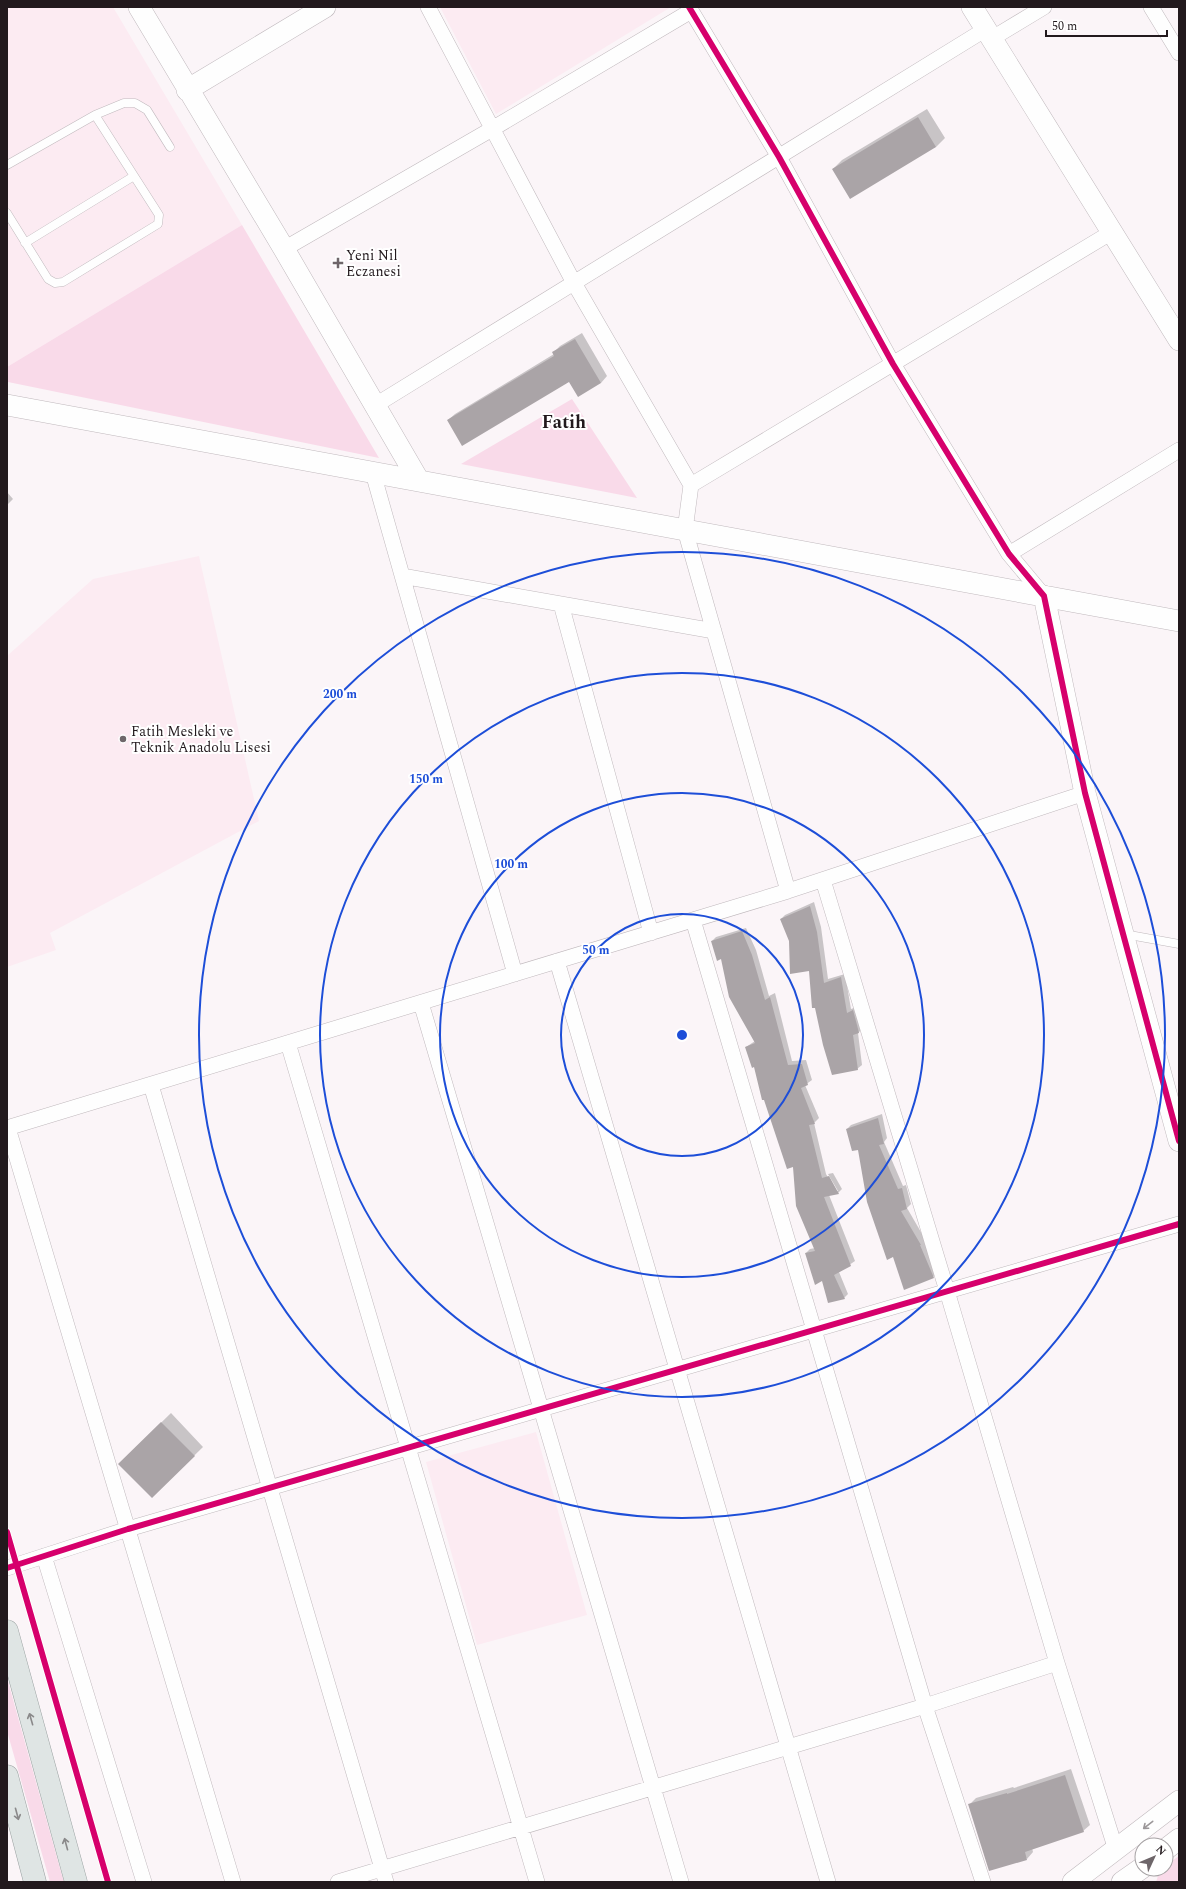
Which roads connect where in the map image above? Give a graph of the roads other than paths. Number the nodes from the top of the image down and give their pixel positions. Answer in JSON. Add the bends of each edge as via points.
{"nodes":[{"id":1,"x":139,"y":7,"type":"edge"},
{"id":2,"x":325,"y":7,"type":"edge"},
{"id":3,"x":428,"y":7,"type":"edge"},
{"id":4,"x":972,"y":7,"type":"edge"},
{"id":5,"x":1044,"y":7,"type":"edge"},
{"id":6,"x":1151,"y":7,"type":"edge"},
{"id":7,"x":690,"y":9,"type":"edge"},
{"id":8,"x":989,"y":34,"type":"junction"},
{"id":9,"x":1179,"y":53,"type":"edge"},
{"id":10,"x":187,"y":90,"type":"junction"},
{"id":11,"x":95,"y":115,"type":"junction"},
{"id":12,"x":492,"y":129,"type":"junction"},
{"id":13,"x":170,"y":147,"type":"dead end"},
{"id":14,"x":779,"y":157,"type":"junction"},
{"id":15,"x":7,"y":166,"type":"edge"},
{"id":16,"x":134,"y":176,"type":"junction"},
{"id":17,"x":7,"y":213,"type":"edge"},
{"id":18,"x":1112,"y":232,"type":"junction"},
{"id":19,"x":26,"y":243,"type":"junction"},
{"id":20,"x":284,"y":249,"type":"junction"},
{"id":21,"x":574,"y":283,"type":"junction"},
{"id":22,"x":1179,"y":340,"type":"edge"},
{"id":23,"x":893,"y":364,"type":"junction"},
{"id":24,"x":7,"y":405,"type":"edge"},
{"id":25,"x":374,"y":406,"type":"junction"},
{"id":26,"x":1179,"y":450,"type":"edge"},
{"id":27,"x":373,"y":473,"type":"junction"},
{"id":28,"x":419,"y":481,"type":"junction"},
{"id":29,"x":691,"y":485,"type":"junction"},
{"id":30,"x":685,"y":530,"type":"junction"},
{"id":31,"x":1009,"y":554,"type":"junction"},
{"id":32,"x":402,"y":576,"type":"junction"},
{"id":33,"x":1044,"y":596,"type":"junction"},
{"id":34,"x":561,"y":604,"type":"junction"},
{"id":35,"x":1179,"y":621,"type":"edge"},
{"id":36,"x":714,"y":631,"type":"junction"},
{"id":37,"x":1085,"y":793,"type":"junction"},
{"id":38,"x":823,"y":880,"type":"junction"},
{"id":39,"x":788,"y":891,"type":"junction"},
{"id":40,"x":694,"y":920,"type":"junction"},
{"id":41,"x":651,"y":933,"type":"junction"},
{"id":42,"x":1123,"y":934,"type":"junction"},
{"id":43,"x":1179,"y":944,"type":"edge"},
{"id":44,"x":557,"y":962,"type":"junction"},
{"id":45,"x":515,"y":974,"type":"junction"},
{"id":46,"x":422,"y":1003,"type":"junction"},
{"id":47,"x":288,"y":1043,"type":"junction"},
{"id":48,"x":151,"y":1085,"type":"junction"},
{"id":49,"x":8,"y":1128,"type":"edge"},
{"id":50,"x":1179,"y":1141,"type":"edge"},
{"id":51,"x":1179,"y":1224,"type":"edge"},
{"id":52,"x":947,"y":1291,"type":"junction"},
{"id":53,"x":814,"y":1330,"type":"junction"},
{"id":54,"x":678,"y":1370,"type":"junction"},
{"id":55,"x":543,"y":1409,"type":"junction"},
{"id":56,"x":409,"y":1448,"type":"junction"},
{"id":57,"x":270,"y":1488,"type":"junction"},
{"id":58,"x":128,"y":1529,"type":"junction"},
{"id":59,"x":44,"y":1556,"type":"junction"},
{"id":60,"x":7,"y":1568,"type":"edge"},
{"id":61,"x":7,"y":1631,"type":"edge"},
{"id":62,"x":1056,"y":1663,"type":"junction"},
{"id":63,"x":925,"y":1706,"type":"junction"},
{"id":64,"x":789,"y":1746,"type":"junction"},
{"id":65,"x":7,"y":1776,"type":"edge"},
{"id":66,"x":653,"y":1788,"type":"junction"},
{"id":67,"x":1179,"y":1801,"type":"edge"},
{"id":68,"x":520,"y":1826,"type":"junction"},
{"id":69,"x":1116,"y":1850,"type":"junction"},
{"id":70,"x":384,"y":1875,"type":"edge"},
{"id":71,"x":36,"y":1882,"type":"edge"},
{"id":72,"x":76,"y":1882,"type":"edge"},
{"id":73,"x":144,"y":1882,"type":"edge"},
{"id":74,"x":233,"y":1882,"type":"edge"},
{"id":75,"x":338,"y":1882,"type":"edge"},
{"id":76,"x":538,"y":1882,"type":"edge"},
{"id":77,"x":681,"y":1882,"type":"edge"},
{"id":78,"x":828,"y":1882,"type":"edge"},
{"id":79,"x":983,"y":1882,"type":"edge"},
{"id":80,"x":1073,"y":1882,"type":"edge"}],
"edges":[{"from":1,"to":10,"type":"street"},
{"from":2,"to":10,"type":"street"},
{"from":3,"to":12,"type":"street"},
{"from":4,"to":8,"type":"street"},
{"from":5,"to":8,"type":"street"},
{"from":6,"to":9,"type":"street"},
{"from":7,"to":12,"type":"street"},
{"from":7,"to":14,"type":"street"},
{"from":8,"to":14,"type":"street"},
{"from":8,"to":18,"type":"street"},
{"from":10,"to":20,"type":"street"},
{"from":11,"to":13,"type":"lane","via":[[124,103],[135,103],[146,110]]},
{"from":11,"to":15,"type":"lane"},
{"from":11,"to":16,"type":"lane"},
{"from":12,"to":20,"type":"street"},
{"from":12,"to":21,"type":"street"},
{"from":14,"to":21,"type":"street"},
{"from":14,"to":23,"type":"street"},
{"from":16,"to":19,"type":"lane"},
{"from":16,"to":19,"type":"lane","via":[[159,215],[160,221],[156,227],[59,283],[48,279]]},
{"from":17,"to":19,"type":"lane"},
{"from":18,"to":22,"type":"street"},
{"from":18,"to":23,"type":"street"},
{"from":20,"to":25,"type":"street"},
{"from":21,"to":25,"type":"street"},
{"from":21,"to":29,"type":"street"},
{"from":23,"to":29,"type":"street"},
{"from":23,"to":31,"type":"street"},
{"from":24,"to":27,"type":"street"},
{"from":25,"to":28,"type":"street"},
{"from":26,"to":31,"type":"street"},
{"from":27,"to":28,"type":"street"},
{"from":27,"to":32,"type":"street"},
{"from":28,"to":30,"type":"street"},
{"from":29,"to":30,"type":"street"},
{"from":30,"to":33,"type":"street"},
{"from":30,"to":36,"type":"street"},
{"from":31,"to":33,"type":"street"},
{"from":32,"to":34,"type":"street"},
{"from":32,"to":45,"type":"street"},
{"from":33,"to":35,"type":"street"},
{"from":33,"to":37,"type":"street"},
{"from":34,"to":36,"type":"street"},
{"from":34,"to":41,"type":"street"},
{"from":36,"to":39,"type":"street"},
{"from":37,"to":38,"type":"street"},
{"from":37,"to":42,"type":"street"},
{"from":38,"to":39,"type":"street"},
{"from":38,"to":52,"type":"street"},
{"from":39,"to":40,"type":"street"},
{"from":40,"to":41,"type":"street"},
{"from":40,"to":53,"type":"street"},
{"from":41,"to":44,"type":"street"},
{"from":42,"to":43,"type":"lane"},
{"from":42,"to":50,"type":"street"},
{"from":44,"to":45,"type":"street"},
{"from":44,"to":54,"type":"street"},
{"from":45,"to":46,"type":"street"},
{"from":46,"to":47,"type":"street"},
{"from":46,"to":55,"type":"street"},
{"from":47,"to":48,"type":"street"},
{"from":47,"to":56,"type":"street"},
{"from":48,"to":49,"type":"street"},
{"from":48,"to":57,"type":"street"},
{"from":49,"to":58,"type":"street"},
{"from":51,"to":52,"type":"street"},
{"from":52,"to":53,"type":"street"},
{"from":52,"to":62,"type":"street"},
{"from":53,"to":54,"type":"street"},
{"from":53,"to":63,"type":"street"},
{"from":54,"to":55,"type":"street"},
{"from":54,"to":64,"type":"street"},
{"from":55,"to":56,"type":"street"},
{"from":55,"to":66,"type":"street"},
{"from":56,"to":57,"type":"street"},
{"from":56,"to":68,"type":"street"},
{"from":57,"to":58,"type":"street"},
{"from":57,"to":70,"type":"street"},
{"from":58,"to":59,"type":"street"},
{"from":58,"to":74,"type":"street"},
{"from":59,"to":60,"type":"street"},
{"from":59,"to":73,"type":"street"},
{"from":72,"to":61,"type":"main road","one_way":true},
{"from":62,"to":63,"type":"street"},
{"from":62,"to":69,"type":"street"},
{"from":63,"to":64,"type":"street"},
{"from":63,"to":79,"type":"street"},
{"from":64,"to":66,"type":"street"},
{"from":64,"to":78,"type":"street"},
{"from":65,"to":71,"type":"main road","one_way":true},
{"from":66,"to":68,"type":"street"},
{"from":66,"to":77,"type":"street"},
{"from":67,"to":69,"type":"street","one_way":true},
{"from":68,"to":70,"type":"street"},
{"from":68,"to":76,"type":"street"},
{"from":69,"to":80,"type":"street"},
{"from":70,"to":75,"type":"street"}]}
